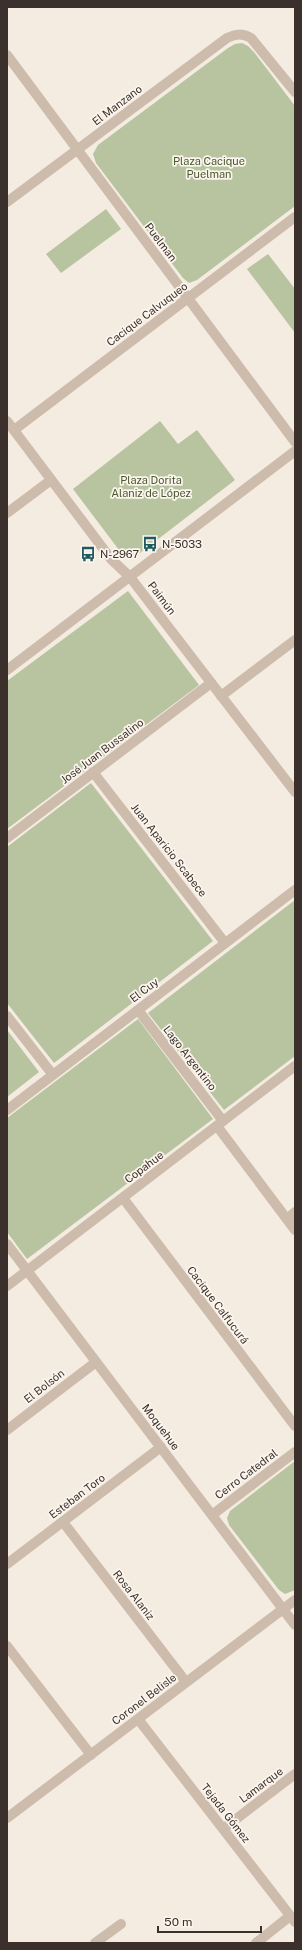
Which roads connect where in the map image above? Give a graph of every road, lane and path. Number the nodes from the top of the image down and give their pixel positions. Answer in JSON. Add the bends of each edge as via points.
{"nodes":[{"id":1,"x":7,"y":55,"type":"edge"},
{"id":2,"x":295,"y":91,"type":"edge"},
{"id":3,"x":77,"y":150,"type":"junction"},
{"id":4,"x":7,"y":202,"type":"edge"},
{"id":5,"x":295,"y":217,"type":"edge"},
{"id":6,"x":188,"y":298,"type":"junction"},
{"id":7,"x":7,"y":421,"type":"edge"},
{"id":8,"x":14,"y":430,"type":"junction"},
{"id":9,"x":295,"y":442,"type":"edge"},
{"id":10,"x":295,"y":451,"type":"edge"},
{"id":11,"x":51,"y":480,"type":"junction"},
{"id":12,"x":7,"y":513,"type":"edge"},
{"id":13,"x":130,"y":577,"type":"junction"},
{"id":14,"x":295,"y":640,"type":"edge"},
{"id":15,"x":7,"y":670,"type":"edge"},
{"id":16,"x":211,"y":683,"type":"junction"},
{"id":17,"x":221,"y":696,"type":"junction"},
{"id":18,"x":93,"y":772,"type":"junction"},
{"id":19,"x":295,"y":792,"type":"edge"},
{"id":20,"x":7,"y":838,"type":"edge"},
{"id":21,"x":295,"y":890,"type":"edge"},
{"id":22,"x":226,"y":943,"type":"junction"},
{"id":23,"x":138,"y":1010,"type":"junction"},
{"id":24,"x":7,"y":1016,"type":"edge"},
{"id":25,"x":295,"y":1066,"type":"edge"},
{"id":26,"x":53,"y":1075,"type":"junction"},
{"id":27,"x":7,"y":1110,"type":"edge"},
{"id":28,"x":220,"y":1124,"type":"junction"},
{"id":29,"x":123,"y":1198,"type":"junction"},
{"id":30,"x":291,"y":1215,"type":"edge"},
{"id":31,"x":295,"y":1230,"type":"edge"},
{"id":32,"x":7,"y":1244,"type":"edge"},
{"id":33,"x":27,"y":1270,"type":"junction"},
{"id":34,"x":7,"y":1286,"type":"edge"},
{"id":35,"x":96,"y":1362,"type":"junction"},
{"id":36,"x":295,"y":1426,"type":"edge"},
{"id":37,"x":7,"y":1430,"type":"edge"},
{"id":38,"x":161,"y":1447,"type":"junction"},
{"id":39,"x":295,"y":1452,"type":"edge"},
{"id":40,"x":212,"y":1515,"type":"junction"},
{"id":41,"x":63,"y":1522,"type":"junction"},
{"id":42,"x":7,"y":1564,"type":"edge"},
{"id":43,"x":295,"y":1600,"type":"edge"},
{"id":44,"x":283,"y":1609,"type":"junction"},
{"id":45,"x":295,"y":1626,"type":"edge"},
{"id":46,"x":7,"y":1646,"type":"edge"},
{"id":47,"x":186,"y":1682,"type":"junction"},
{"id":48,"x":138,"y":1719,"type":"junction"},
{"id":49,"x":91,"y":1754,"type":"junction"},
{"id":50,"x":295,"y":1774,"type":"edge"},
{"id":51,"x":7,"y":1818,"type":"edge"},
{"id":52,"x":223,"y":1829,"type":"junction"},
{"id":53,"x":293,"y":1919,"type":"edge"},
{"id":54,"x":122,"y":1924,"type":"dead end"},
{"id":55,"x":95,"y":1943,"type":"edge"},
{"id":56,"x":256,"y":1943,"type":"edge"}],
"edges":[{"from":1,"to":3,"type":"street","name":"Puelman"},
{"from":2,"to":3,"type":"street","name":"El Manzano","via":[[252,38],[244,34],[235,34]]},
{"from":3,"to":4,"type":"street","name":"El Manzano"},
{"from":3,"to":6,"type":"street","name":"Puelman"},
{"from":5,"to":6,"type":"street","name":"Cacique Calvuqueo"},
{"from":6,"to":8,"type":"street","name":"Cacique Calvuqueo"},
{"from":6,"to":9,"type":"street","name":"Puelman"},
{"from":7,"to":8,"type":"street","name":"Paimún"},
{"from":8,"to":11,"type":"street","name":"Paimún"},
{"from":10,"to":13,"type":"street"},
{"from":11,"to":12,"type":"street"},
{"from":11,"to":13,"type":"street","name":"Paimún","via":[[111,559]]},
{"from":13,"to":15,"type":"street"},
{"from":13,"to":16,"type":"street","name":"Paimún"},
{"from":14,"to":17,"type":"street"},
{"from":16,"to":17,"type":"street","name":"Paimún"},
{"from":16,"to":18,"type":"street","name":"José Juan Bussalino"},
{"from":17,"to":19,"type":"street","name":"Paimún"},
{"from":18,"to":20,"type":"street","name":"José Juan Bussalino"},
{"from":18,"to":22,"type":"street","name":"Juan Aparicio Scabece"},
{"from":21,"to":22,"type":"street","name":"El Cuy"},
{"from":22,"to":23,"type":"street","name":"El Cuy"},
{"from":23,"to":26,"type":"street","name":"El Cuy"},
{"from":23,"to":28,"type":"street","name":"Lago Argentino"},
{"from":24,"to":26,"type":"street"},
{"from":25,"to":28,"type":"street","name":"Copahue"},
{"from":26,"to":27,"type":"street","name":"El Cuy"},
{"from":28,"to":29,"type":"street","name":"Copahue"},
{"from":28,"to":30,"type":"street","name":"Lago Argentino"},
{"from":29,"to":33,"type":"street","name":"Copahue"},
{"from":29,"to":36,"type":"street","name":"Cacique Calfucurá"},
{"from":30,"to":31,"type":"street","name":"Lago Argentino"},
{"from":32,"to":33,"type":"street","name":"Moquehue"},
{"from":33,"to":34,"type":"street","name":"Copahue"},
{"from":33,"to":35,"type":"street","name":"Moquehue"},
{"from":35,"to":37,"type":"street","name":"El Bolsón"},
{"from":35,"to":38,"type":"street","name":"Moquehue"},
{"from":38,"to":40,"type":"street","name":"Moquehue"},
{"from":38,"to":41,"type":"street","name":"Esteban Toro"},
{"from":39,"to":40,"type":"street","name":"Cerro Catedral"},
{"from":40,"to":44,"type":"street","name":"Moquehue"},
{"from":41,"to":42,"type":"street","name":"Esteban Toro"},
{"from":41,"to":47,"type":"street","name":"Rosa Alaniz"},
{"from":43,"to":44,"type":"street","name":"Coronel Belisle"},
{"from":44,"to":45,"type":"street","name":"Moquehue"},
{"from":44,"to":47,"type":"street","name":"Coronel Belisle"},
{"from":46,"to":49,"type":"street"},
{"from":47,"to":48,"type":"street","name":"Coronel Belisle"},
{"from":48,"to":49,"type":"street","name":"Coronel Belisle"},
{"from":48,"to":52,"type":"street","name":"Tejada Gómez"},
{"from":49,"to":51,"type":"street","name":"Coronel Belisle"},
{"from":50,"to":52,"type":"street","name":"Lamarque"},
{"from":52,"to":53,"type":"street","name":"Tejada Gómez"},
{"from":53,"to":56,"type":"street"},
{"from":54,"to":55,"type":"street"}]}
